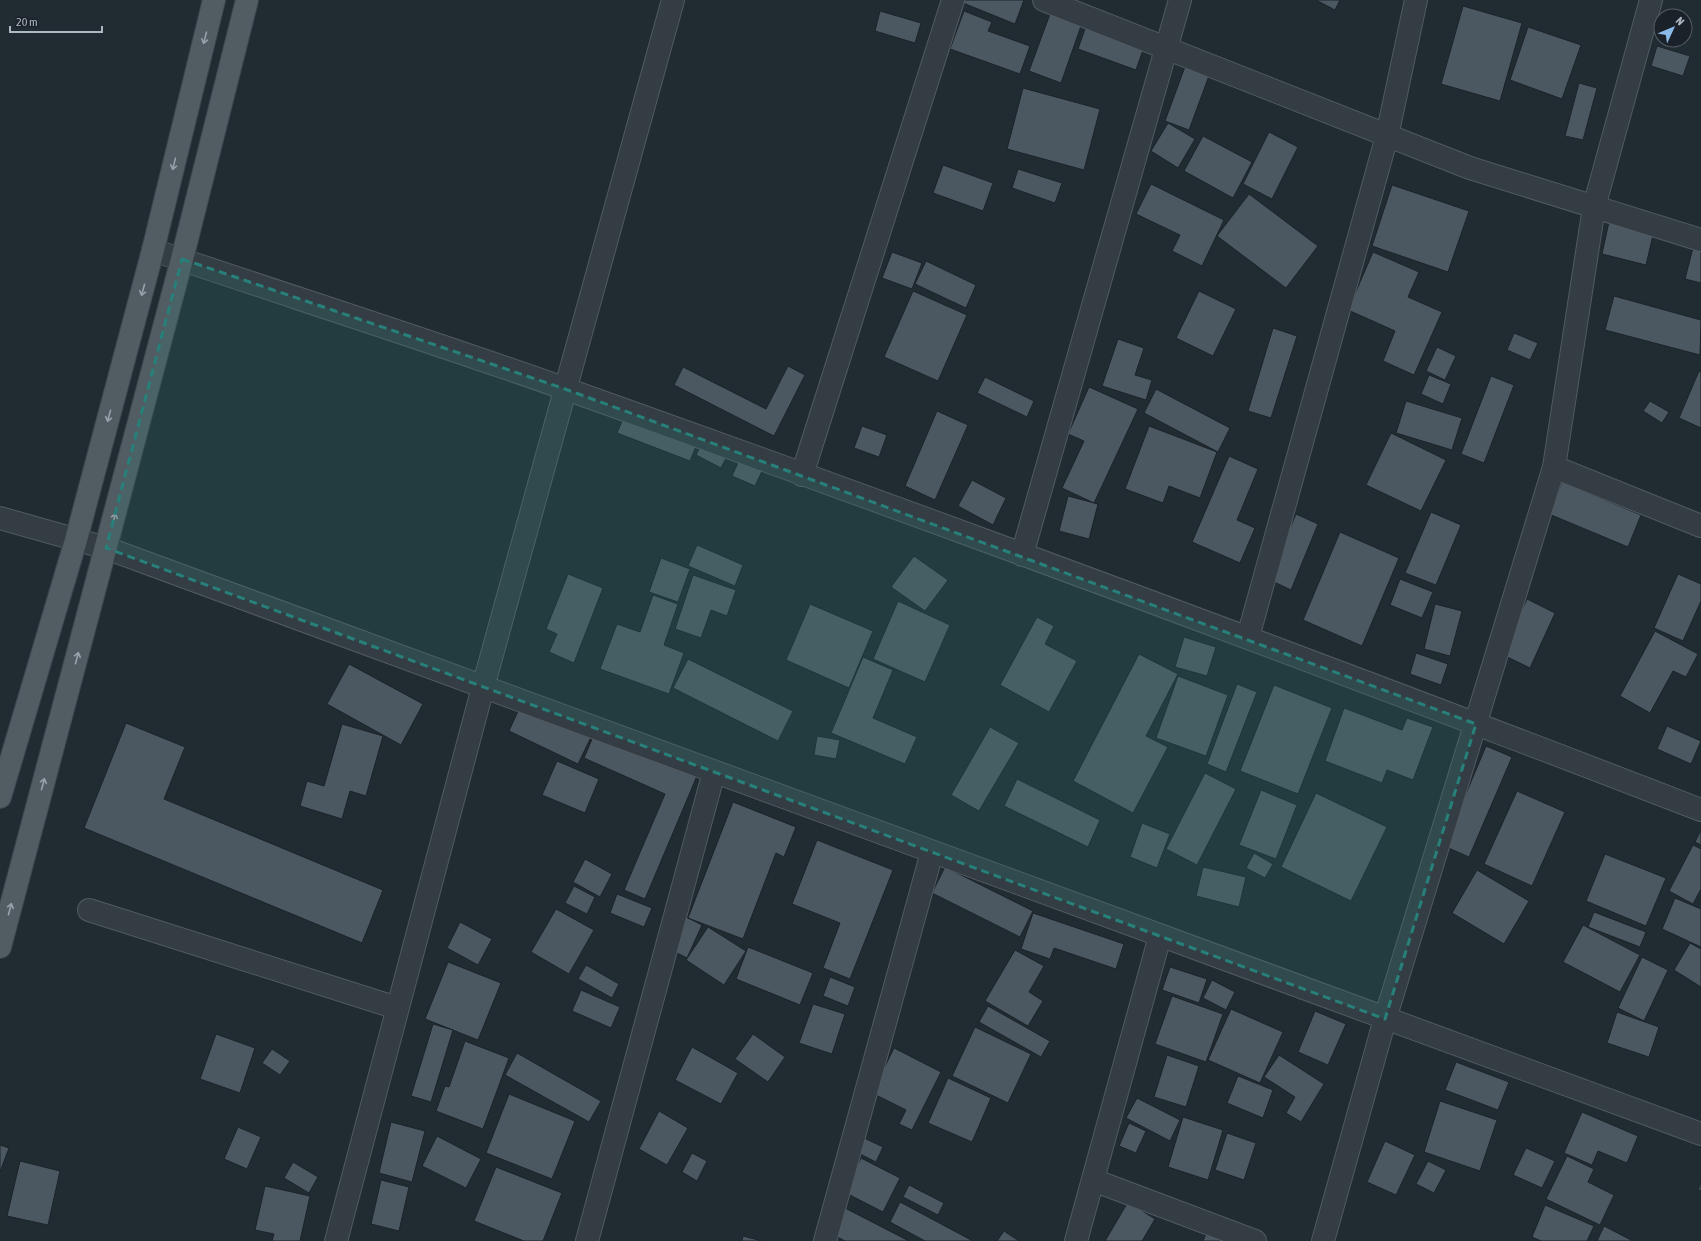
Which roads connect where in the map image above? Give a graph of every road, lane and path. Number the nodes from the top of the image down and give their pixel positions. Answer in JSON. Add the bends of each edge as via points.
{"nodes":[{"id":1,"x":214,"y":0,"type":"edge"},
{"id":2,"x":247,"y":0,"type":"edge"},
{"id":3,"x":673,"y":0,"type":"edge"},
{"id":4,"x":953,"y":0,"type":"edge"},
{"id":5,"x":1044,"y":0,"type":"edge"},
{"id":6,"x":1180,"y":0,"type":"edge"},
{"id":7,"x":1416,"y":0,"type":"edge"},
{"id":8,"x":1651,"y":0,"type":"edge"},
{"id":9,"x":1166,"y":48,"type":"junction"},
{"id":10,"x":1387,"y":136,"type":"junction"},
{"id":11,"x":1594,"y":207,"type":"junction"},
{"id":12,"x":1701,"y":240,"type":"edge"},
{"id":13,"x":153,"y":250,"type":"junction"},
{"id":14,"x":182,"y":259,"type":"junction"},
{"id":15,"x":565,"y":389,"type":"junction"},
{"id":16,"x":1554,"y":467,"type":"junction"},
{"id":17,"x":802,"y":475,"type":"junction"},
{"id":18,"x":0,"y":518,"type":"edge"},
{"id":19,"x":1701,"y":526,"type":"edge"},
{"id":20,"x":76,"y":540,"type":"junction"},
{"id":21,"x":106,"y":548,"type":"junction"},
{"id":22,"x":1022,"y":555,"type":"junction"},
{"id":23,"x":1248,"y":637,"type":"junction"},
{"id":24,"x":483,"y":687,"type":"junction"},
{"id":25,"x":1476,"y":724,"type":"junction"},
{"id":26,"x":714,"y":772,"type":"junction"},
{"id":27,"x":0,"y":797,"type":"edge"},
{"id":28,"x":1701,"y":810,"type":"edge"},
{"id":29,"x":932,"y":852,"type":"junction"},
{"id":30,"x":89,"y":910,"type":"dead end"},
{"id":31,"x":1160,"y":936,"type":"junction"},
{"id":32,"x":0,"y":947,"type":"edge"},
{"id":33,"x":397,"y":1008,"type":"junction"},
{"id":34,"x":1385,"y":1019,"type":"junction"},
{"id":35,"x":1701,"y":1134,"type":"edge"},
{"id":36,"x":1093,"y":1180,"type":"junction"},
{"id":37,"x":336,"y":1241,"type":"edge"},
{"id":38,"x":587,"y":1241,"type":"edge"},
{"id":39,"x":825,"y":1241,"type":"edge"},
{"id":40,"x":1076,"y":1241,"type":"edge"},
{"id":41,"x":1255,"y":1241,"type":"edge"},
{"id":42,"x":1323,"y":1241,"type":"edge"}],
"edges":[{"from":1,"to":13,"type":"main road","one_way":true},
{"from":2,"to":14,"type":"main road"},
{"from":3,"to":15,"type":"street"},
{"from":4,"to":17,"type":"street"},
{"from":5,"to":9,"type":"street"},
{"from":6,"to":9,"type":"street"},
{"from":7,"to":10,"type":"street"},
{"from":8,"to":11,"type":"street"},
{"from":9,"to":10,"type":"street"},
{"from":9,"to":22,"type":"street"},
{"from":10,"to":11,"type":"street","via":[[1470,168]]},
{"from":10,"to":23,"type":"street"},
{"from":11,"to":12,"type":"street"},
{"from":11,"to":16,"type":"street"},
{"from":13,"to":14,"type":"street"},
{"from":13,"to":20,"type":"main road","one_way":true},
{"from":14,"to":15,"type":"street"},
{"from":21,"to":14,"type":"main road","one_way":true},
{"from":15,"to":17,"type":"street"},
{"from":15,"to":24,"type":"street"},
{"from":16,"to":19,"type":"street"},
{"from":16,"to":25,"type":"street"},
{"from":17,"to":22,"type":"street"},
{"from":18,"to":20,"type":"street"},
{"from":20,"to":21,"type":"street"},
{"from":20,"to":27,"type":"main road"},
{"from":21,"to":24,"type":"street"},
{"from":32,"to":21,"type":"main road","one_way":true},
{"from":22,"to":23,"type":"street"},
{"from":23,"to":25,"type":"street"},
{"from":24,"to":26,"type":"street"},
{"from":24,"to":33,"type":"street"},
{"from":25,"to":28,"type":"street"},
{"from":25,"to":34,"type":"street"},
{"from":26,"to":29,"type":"street"},
{"from":26,"to":38,"type":"street"},
{"from":29,"to":31,"type":"street"},
{"from":29,"to":39,"type":"street"},
{"from":30,"to":33,"type":"street"},
{"from":31,"to":34,"type":"street"},
{"from":31,"to":36,"type":"street"},
{"from":33,"to":37,"type":"street"},
{"from":34,"to":35,"type":"street"},
{"from":34,"to":42,"type":"street"},
{"from":36,"to":40,"type":"street"},
{"from":36,"to":41,"type":"street"}]}
